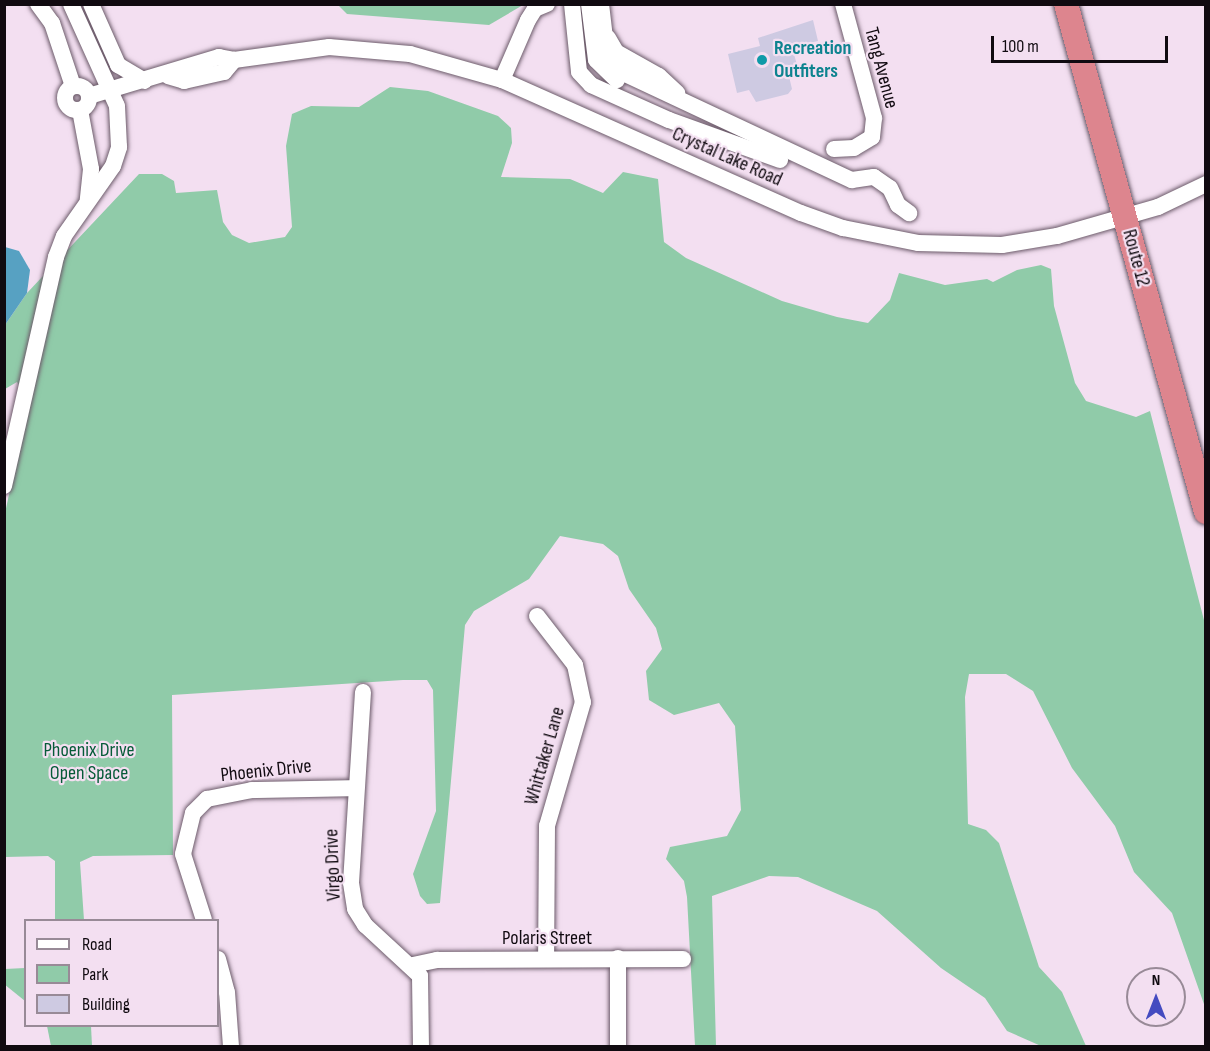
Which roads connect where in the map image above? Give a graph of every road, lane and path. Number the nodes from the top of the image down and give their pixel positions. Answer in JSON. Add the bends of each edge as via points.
{"nodes":[{"id":1,"x":38,"y":4,"type":"edge"},
{"id":2,"x":71,"y":4,"type":"edge"},
{"id":3,"x":91,"y":4,"type":"edge"},
{"id":4,"x":547,"y":4,"type":"edge"},
{"id":5,"x":589,"y":4,"type":"edge"},
{"id":6,"x":843,"y":4,"type":"edge"},
{"id":7,"x":1066,"y":4,"type":"edge"},
{"id":8,"x":573,"y":5,"type":"edge"},
{"id":9,"x":602,"y":11,"type":"edge"},
{"id":10,"x":502,"y":80,"type":"junction"},
{"id":11,"x":145,"y":81,"type":"junction"},
{"id":12,"x":109,"y":90,"type":"junction"},
{"id":13,"x":84,"y":103,"type":"junction"},
{"id":14,"x":834,"y":148,"type":"dead end"},
{"id":15,"x":852,"y":180,"type":"junction"},
{"id":16,"x":1206,"y":184,"type":"edge"},
{"id":17,"x":88,"y":201,"type":"junction"},
{"id":18,"x":909,"y":213,"type":"dead end"},
{"id":19,"x":1124,"y":218,"type":"junction"},
{"id":20,"x":4,"y":486,"type":"edge"},
{"id":21,"x":1206,"y":512,"type":"edge"},
{"id":22,"x":537,"y":616,"type":"dead end"},
{"id":23,"x":363,"y":692,"type":"dead end"},
{"id":24,"x":354,"y":788,"type":"junction"},
{"id":25,"x":203,"y":919,"type":"edge"},
{"id":26,"x":546,"y":958,"type":"junction"},
{"id":27,"x":618,"y":958,"type":"junction"},
{"id":28,"x":683,"y":959,"type":"dead end"},
{"id":29,"x":219,"y":963,"type":"edge"},
{"id":30,"x":413,"y":965,"type":"junction"},
{"id":31,"x":231,"y":1047,"type":"edge"},
{"id":32,"x":421,"y":1047,"type":"edge"},
{"id":33,"x":618,"y":1047,"type":"edge"}],
"edges":[{"from":1,"to":13,"type":"street","via":[[52,23],[73,87],[83,88]]},
{"from":2,"to":12,"type":"street"},
{"from":3,"to":11,"type":"street","via":[[118,65]]},
{"from":4,"to":10,"type":"street","via":[[534,9]]},
{"from":5,"to":15,"type":"street","via":[[596,60],[610,76],[712,126]]},
{"from":6,"to":14,"type":"street","name":"Tang Avenue","via":[[874,118],[872,138],[854,148]]},
{"from":7,"to":19,"type":"highway","name":"Route 12"},
{"from":8,"to":15,"type":"street","via":[[579,72],[591,85],[821,177]]},
{"from":9,"to":15,"type":"street","via":[[607,55],[615,68]]},
{"from":10,"to":11,"type":"street","name":"Crystal Lake Road","via":[[446,61],[369,48],[293,49],[234,60],[219,57],[180,66],[168,76]]},
{"from":10,"to":19,"type":"street","name":"Crystal Lake Road","via":[[801,213],[885,238],[958,246],[1002,245]]},
{"from":11,"to":12,"type":"street","name":"Crystal Lake Road"},
{"from":12,"to":13,"type":"street","name":"Crystal Lake Road"},
{"from":12,"to":17,"type":"street","via":[[121,125],[119,147],[113,166]]},
{"from":13,"to":17,"type":"street","via":[[91,169]]},
{"from":15,"to":18,"type":"street","via":[[867,176],[884,182]]},
{"from":16,"to":19,"type":"street","name":"Crystal Lake Road"},
{"from":17,"to":20,"type":"street","via":[[56,257]]},
{"from":19,"to":21,"type":"highway","name":"Route 12"},
{"from":22,"to":26,"type":"street","name":"Whittaker Lane","via":[[575,665],[583,702],[547,826]]},
{"from":23,"to":24,"type":"street","name":"Virgo Drive"},
{"from":24,"to":25,"type":"street","name":"Phoenix Drive","via":[[252,790],[207,799],[193,813],[183,854]]},
{"from":24,"to":30,"type":"street","name":"Virgo Drive","via":[[350,856],[355,909],[365,925]]},
{"from":26,"to":27,"type":"street","name":"Polaris Street"},
{"from":26,"to":30,"type":"street","name":"Polaris Street","via":[[437,960]]},
{"from":27,"to":28,"type":"street","name":"Polaris Street"},
{"from":27,"to":33,"type":"street"},
{"from":29,"to":31,"type":"street","via":[[227,992]]},
{"from":30,"to":32,"type":"street","via":[[420,976]]}]}
